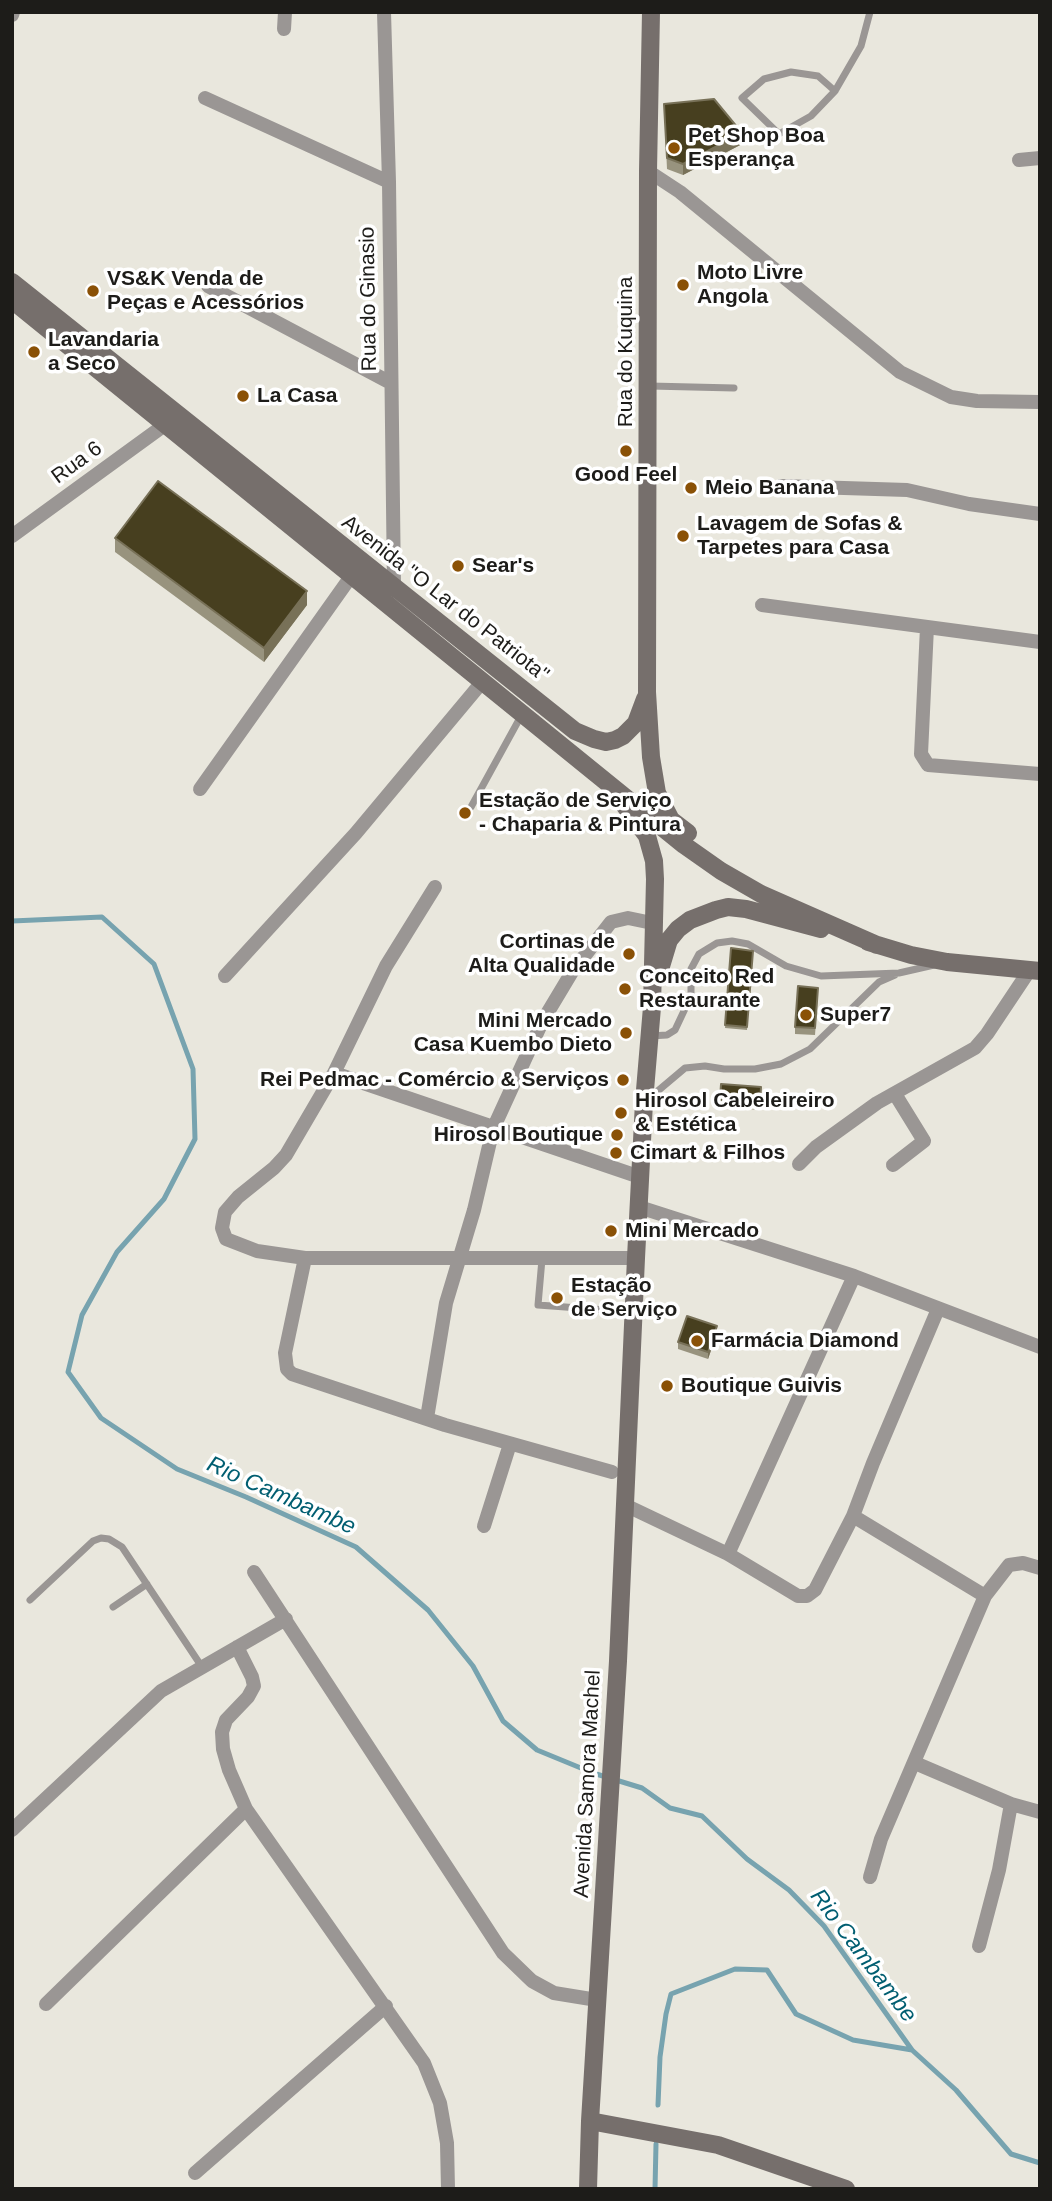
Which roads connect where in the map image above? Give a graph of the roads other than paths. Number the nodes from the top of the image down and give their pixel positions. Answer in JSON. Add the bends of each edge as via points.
{"nodes":[{"id":1,"x":285,"y":12,"type":"edge"},
{"id":2,"x":384,"y":12,"type":"edge"},
{"id":3,"x":651,"y":12,"type":"edge"},
{"id":4,"x":870,"y":12,"type":"edge"},
{"id":5,"x":284,"y":29,"type":"dead end"},
{"id":6,"x":835,"y":91,"type":"junction"},
{"id":7,"x":205,"y":98,"type":"dead end"},
{"id":8,"x":1040,"y":158,"type":"edge"},
{"id":9,"x":1019,"y":159,"type":"dead end"},
{"id":10,"x":648,"y":171,"type":"junction"},
{"id":11,"x":389,"y":182,"type":"junction"},
{"id":12,"x":12,"y":282,"type":"edge"},
{"id":13,"x":208,"y":286,"type":"dead end"},
{"id":14,"x":12,"y":300,"type":"edge"},
{"id":15,"x":391,"y":383,"type":"junction"},
{"id":16,"x":649,"y":386,"type":"junction"},
{"id":17,"x":734,"y":388,"type":"dead end"},
{"id":18,"x":1040,"y":402,"type":"edge"},
{"id":19,"x":166,"y":425,"type":"junction"},
{"id":20,"x":781,"y":486,"type":"dead end"},
{"id":21,"x":1040,"y":513,"type":"edge"},
{"id":22,"x":12,"y":536,"type":"edge"},
{"id":23,"x":352,"y":575,"type":"junction"},
{"id":24,"x":394,"y":586,"type":"junction"},
{"id":25,"x":762,"y":605,"type":"dead end"},
{"id":26,"x":927,"y":627,"type":"junction"},
{"id":27,"x":1040,"y":642,"type":"edge"},
{"id":28,"x":483,"y":681,"type":"junction"},
{"id":29,"x":648,"y":692,"type":"junction"},
{"id":30,"x":523,"y":713,"type":"junction"},
{"id":31,"x":1040,"y":774,"type":"edge"},
{"id":32,"x":611,"y":787,"type":"junction"},
{"id":33,"x":200,"y":789,"type":"dead end"},
{"id":34,"x":471,"y":807,"type":"dead end"},
{"id":35,"x":435,"y":887,"type":"dead end"},
{"id":36,"x":761,"y":894,"type":"junction"},
{"id":37,"x":652,"y":923,"type":"junction"},
{"id":38,"x":877,"y":945,"type":"junction"},
{"id":39,"x":947,"y":962,"type":"junction"},
{"id":40,"x":1034,"y":971,"type":"edge"},
{"id":41,"x":899,"y":973,"type":"junction"},
{"id":42,"x":225,"y":976,"type":"dead end"},
{"id":43,"x":652,"y":1007,"type":"junction"},
{"id":44,"x":649,"y":1036,"type":"junction"},
{"id":45,"x":334,"y":1073,"type":"junction"},
{"id":46,"x":895,"y":1094,"type":"junction"},
{"id":47,"x":644,"y":1102,"type":"junction"},
{"id":48,"x":493,"y":1129,"type":"junction"},
{"id":49,"x":799,"y":1164,"type":"dead end"},
{"id":50,"x":893,"y":1165,"type":"dead end"},
{"id":51,"x":640,"y":1177,"type":"junction"},
{"id":52,"x":639,"y":1207,"type":"junction"},
{"id":53,"x":305,"y":1258,"type":"junction"},
{"id":54,"x":636,"y":1258,"type":"junction"},
{"id":55,"x":458,"y":1259,"type":"junction"},
{"id":56,"x":542,"y":1259,"type":"junction"},
{"id":57,"x":854,"y":1276,"type":"junction"},
{"id":58,"x":938,"y":1310,"type":"junction"},
{"id":59,"x":633,"y":1312,"type":"junction"},
{"id":60,"x":1040,"y":1346,"type":"edge"},
{"id":61,"x":427,"y":1418,"type":"junction"},
{"id":62,"x":510,"y":1444,"type":"junction"},
{"id":63,"x":611,"y":1472,"type":"dead end"},
{"id":64,"x":625,"y":1505,"type":"junction"},
{"id":65,"x":853,"y":1516,"type":"junction"},
{"id":66,"x":484,"y":1526,"type":"dead end"},
{"id":67,"x":728,"y":1554,"type":"junction"},
{"id":68,"x":1040,"y":1568,"type":"edge"},
{"id":69,"x":254,"y":1572,"type":"dead end"},
{"id":70,"x":146,"y":1584,"type":"junction"},
{"id":71,"x":985,"y":1596,"type":"junction"},
{"id":72,"x":30,"y":1600,"type":"dead end"},
{"id":73,"x":113,"y":1607,"type":"dead end"},
{"id":74,"x":286,"y":1619,"type":"junction"},
{"id":75,"x":237,"y":1647,"type":"junction"},
{"id":76,"x":202,"y":1667,"type":"junction"},
{"id":77,"x":915,"y":1763,"type":"junction"},
{"id":78,"x":1011,"y":1804,"type":"junction"},
{"id":79,"x":246,"y":1809,"type":"junction"},
{"id":80,"x":1040,"y":1812,"type":"edge"},
{"id":81,"x":12,"y":1830,"type":"edge"},
{"id":82,"x":870,"y":1877,"type":"dead end"},
{"id":83,"x":979,"y":1946,"type":"dead end"},
{"id":84,"x":597,"y":2000,"type":"junction"},
{"id":85,"x":46,"y":2004,"type":"dead end"},
{"id":86,"x":386,"y":2006,"type":"junction"},
{"id":87,"x":590,"y":2121,"type":"junction"},
{"id":88,"x":195,"y":2173,"type":"dead end"},
{"id":89,"x":448,"y":2189,"type":"edge"},
{"id":90,"x":588,"y":2189,"type":"edge"},
{"id":91,"x":846,"y":2189,"type":"edge"}],
"edges":[{"from":1,"to":5,"type":"street"},
{"from":2,"to":11,"type":"street","name":"Rua do Ginasio"},
{"from":3,"to":10,"type":"main road","name":"Rua do Kuquina"},
{"from":4,"to":6,"type":"lane","via":[[861,46]]},
{"from":6,"to":6,"type":"lane","via":[[818,76],[791,72],[764,79],[742,98],[779,134],[811,116]]},
{"from":7,"to":11,"type":"street"},
{"from":8,"to":9,"type":"street"},
{"from":10,"to":16,"type":"main road","name":"Rua do Kuquina"},
{"from":10,"to":18,"type":"street","via":[[680,192],[900,372],[951,397]]},
{"from":11,"to":15,"type":"street","name":"Rua do Ginasio"},
{"from":12,"to":24,"type":"main road","name":"Avenida \"O Lar do Patriota\""},
{"from":13,"to":15,"type":"street"},
{"from":14,"to":19,"type":"main road","name":"Avenida \"O Lar do Patriota\""},
{"from":15,"to":24,"type":"street","name":"Rua do Ginasio"},
{"from":16,"to":17,"type":"lane"},
{"from":16,"to":29,"type":"main road","name":"Rua do Kuquina"},
{"from":19,"to":22,"type":"street","name":"Rua 6"},
{"from":19,"to":23,"type":"main road","name":"Avenida \"O Lar do Patriota\""},
{"from":20,"to":21,"type":"street","via":[[907,490]]},
{"from":23,"to":28,"type":"main road","name":"Avenida \"O Lar do Patriota\""},
{"from":23,"to":33,"type":"street"},
{"from":24,"to":29,"type":"main road","name":"Avenida \"O Lar do Patriota\"","via":[[584,736],[606,742],[623,736],[636,723]]},
{"from":25,"to":26,"type":"street"},
{"from":26,"to":27,"type":"street"},
{"from":26,"to":31,"type":"street","via":[[921,754],[929,765]]},
{"from":28,"to":30,"type":"main road","name":"Avenida \"O Lar do Patriota\""},
{"from":28,"to":42,"type":"street","via":[[356,833]]},
{"from":29,"to":36,"type":"main road","name":"Avenida \"O Lar do Patriota\"","via":[[653,775],[663,807],[671,820]]},
{"from":30,"to":32,"type":"main road","name":"Avenida \"O Lar do Patriota\""},
{"from":30,"to":34,"type":"lane"},
{"from":32,"to":36,"type":"main road","name":"Avenida \"O Lar do Patriota\"","via":[[684,845]]},
{"from":32,"to":37,"type":"main road","via":[[648,835],[654,861]]},
{"from":35,"to":45,"type":"street","via":[[386,967]]},
{"from":36,"to":38,"type":"main road","name":"Avenida \"O Lar do Patriota\""},
{"from":37,"to":43,"type":"main road"},
{"from":37,"to":48,"type":"street","via":[[628,918],[611,922],[572,972],[542,1022]]},
{"from":38,"to":39,"type":"main road","name":"Avenida \"O Lar do Patriota\""},
{"from":38,"to":43,"type":"main road","name":"Avenida \"O Lar do Patriota\"","via":[[746,909],[716,910],[690,920],[669,940]]},
{"from":39,"to":40,"type":"main road","name":"Avenida \"O Lar do Patriota\""},
{"from":39,"to":41,"type":"lane"},
{"from":40,"to":46,"type":"street","via":[[975,1048]]},
{"from":41,"to":44,"type":"lane","via":[[821,976],[786,966],[748,944],[717,943],[699,954],[691,969],[691,996],[675,1030]]},
{"from":41,"to":47,"type":"lane","via":[[879,982],[810,1049],[781,1064],[755,1069],[685,1068]]},
{"from":43,"to":44,"type":"main road","name":"Avenida Samora Machel"},
{"from":44,"to":47,"type":"main road","name":"Avenida Samora Machel"},
{"from":45,"to":48,"type":"street"},
{"from":45,"to":53,"type":"street","via":[[286,1155],[238,1197],[225,1212],[222,1228],[226,1240],[240,1246]]},
{"from":46,"to":49,"type":"street","via":[[842,1128]]},
{"from":46,"to":50,"type":"street","via":[[924,1141]]},
{"from":47,"to":51,"type":"main road","name":"Avenida Samora Machel"},
{"from":48,"to":51,"type":"street"},
{"from":48,"to":55,"type":"street"},
{"from":51,"to":52,"type":"main road","name":"Avenida Samora Machel"},
{"from":52,"to":54,"type":"main road","name":"Avenida Samora Machel"},
{"from":52,"to":57,"type":"street"},
{"from":53,"to":55,"type":"street"},
{"from":53,"to":61,"type":"street","via":[[285,1353],[287,1368],[305,1379]]},
{"from":54,"to":56,"type":"street"},
{"from":54,"to":59,"type":"main road","name":"Avenida Samora Machel"},
{"from":55,"to":56,"type":"street"},
{"from":55,"to":61,"type":"street"},
{"from":56,"to":59,"type":"lane","via":[[538,1305]]},
{"from":57,"to":58,"type":"street"},
{"from":57,"to":67,"type":"street"},
{"from":58,"to":60,"type":"street"},
{"from":58,"to":65,"type":"street"},
{"from":59,"to":64,"type":"main road","name":"Avenida Samora Machel"},
{"from":61,"to":62,"type":"street"},
{"from":62,"to":63,"type":"street"},
{"from":62,"to":66,"type":"street"},
{"from":64,"to":67,"type":"street"},
{"from":64,"to":84,"type":"main road","name":"Avenida Samora Machel"},
{"from":65,"to":67,"type":"street","via":[[815,1590],[807,1596],[798,1596]]},
{"from":65,"to":71,"type":"street"},
{"from":68,"to":71,"type":"street","via":[[1009,1565]]},
{"from":69,"to":74,"type":"street"},
{"from":70,"to":72,"type":"lane","via":[[122,1548],[101,1538]]},
{"from":70,"to":73,"type":"lane"},
{"from":70,"to":76,"type":"lane"},
{"from":71,"to":77,"type":"street"},
{"from":74,"to":75,"type":"street"},
{"from":74,"to":84,"type":"street","via":[[503,1953],[554,1993]]},
{"from":75,"to":76,"type":"street"},
{"from":75,"to":79,"type":"street","via":[[254,1686],[226,1720],[222,1732],[229,1770]]},
{"from":76,"to":81,"type":"street","via":[[160,1691]]},
{"from":77,"to":78,"type":"street"},
{"from":77,"to":82,"type":"street","via":[[881,1839]]},
{"from":78,"to":80,"type":"street"},
{"from":78,"to":83,"type":"street"},
{"from":79,"to":85,"type":"street"},
{"from":79,"to":86,"type":"street"},
{"from":84,"to":87,"type":"main road","name":"Avenida Samora Machel"},
{"from":86,"to":88,"type":"street"},
{"from":86,"to":89,"type":"street","via":[[424,2063],[440,2103]]},
{"from":87,"to":90,"type":"main road","name":"Avenida Samora Machel"},
{"from":87,"to":91,"type":"main road","via":[[679,2136],[755,2156]]}]}
